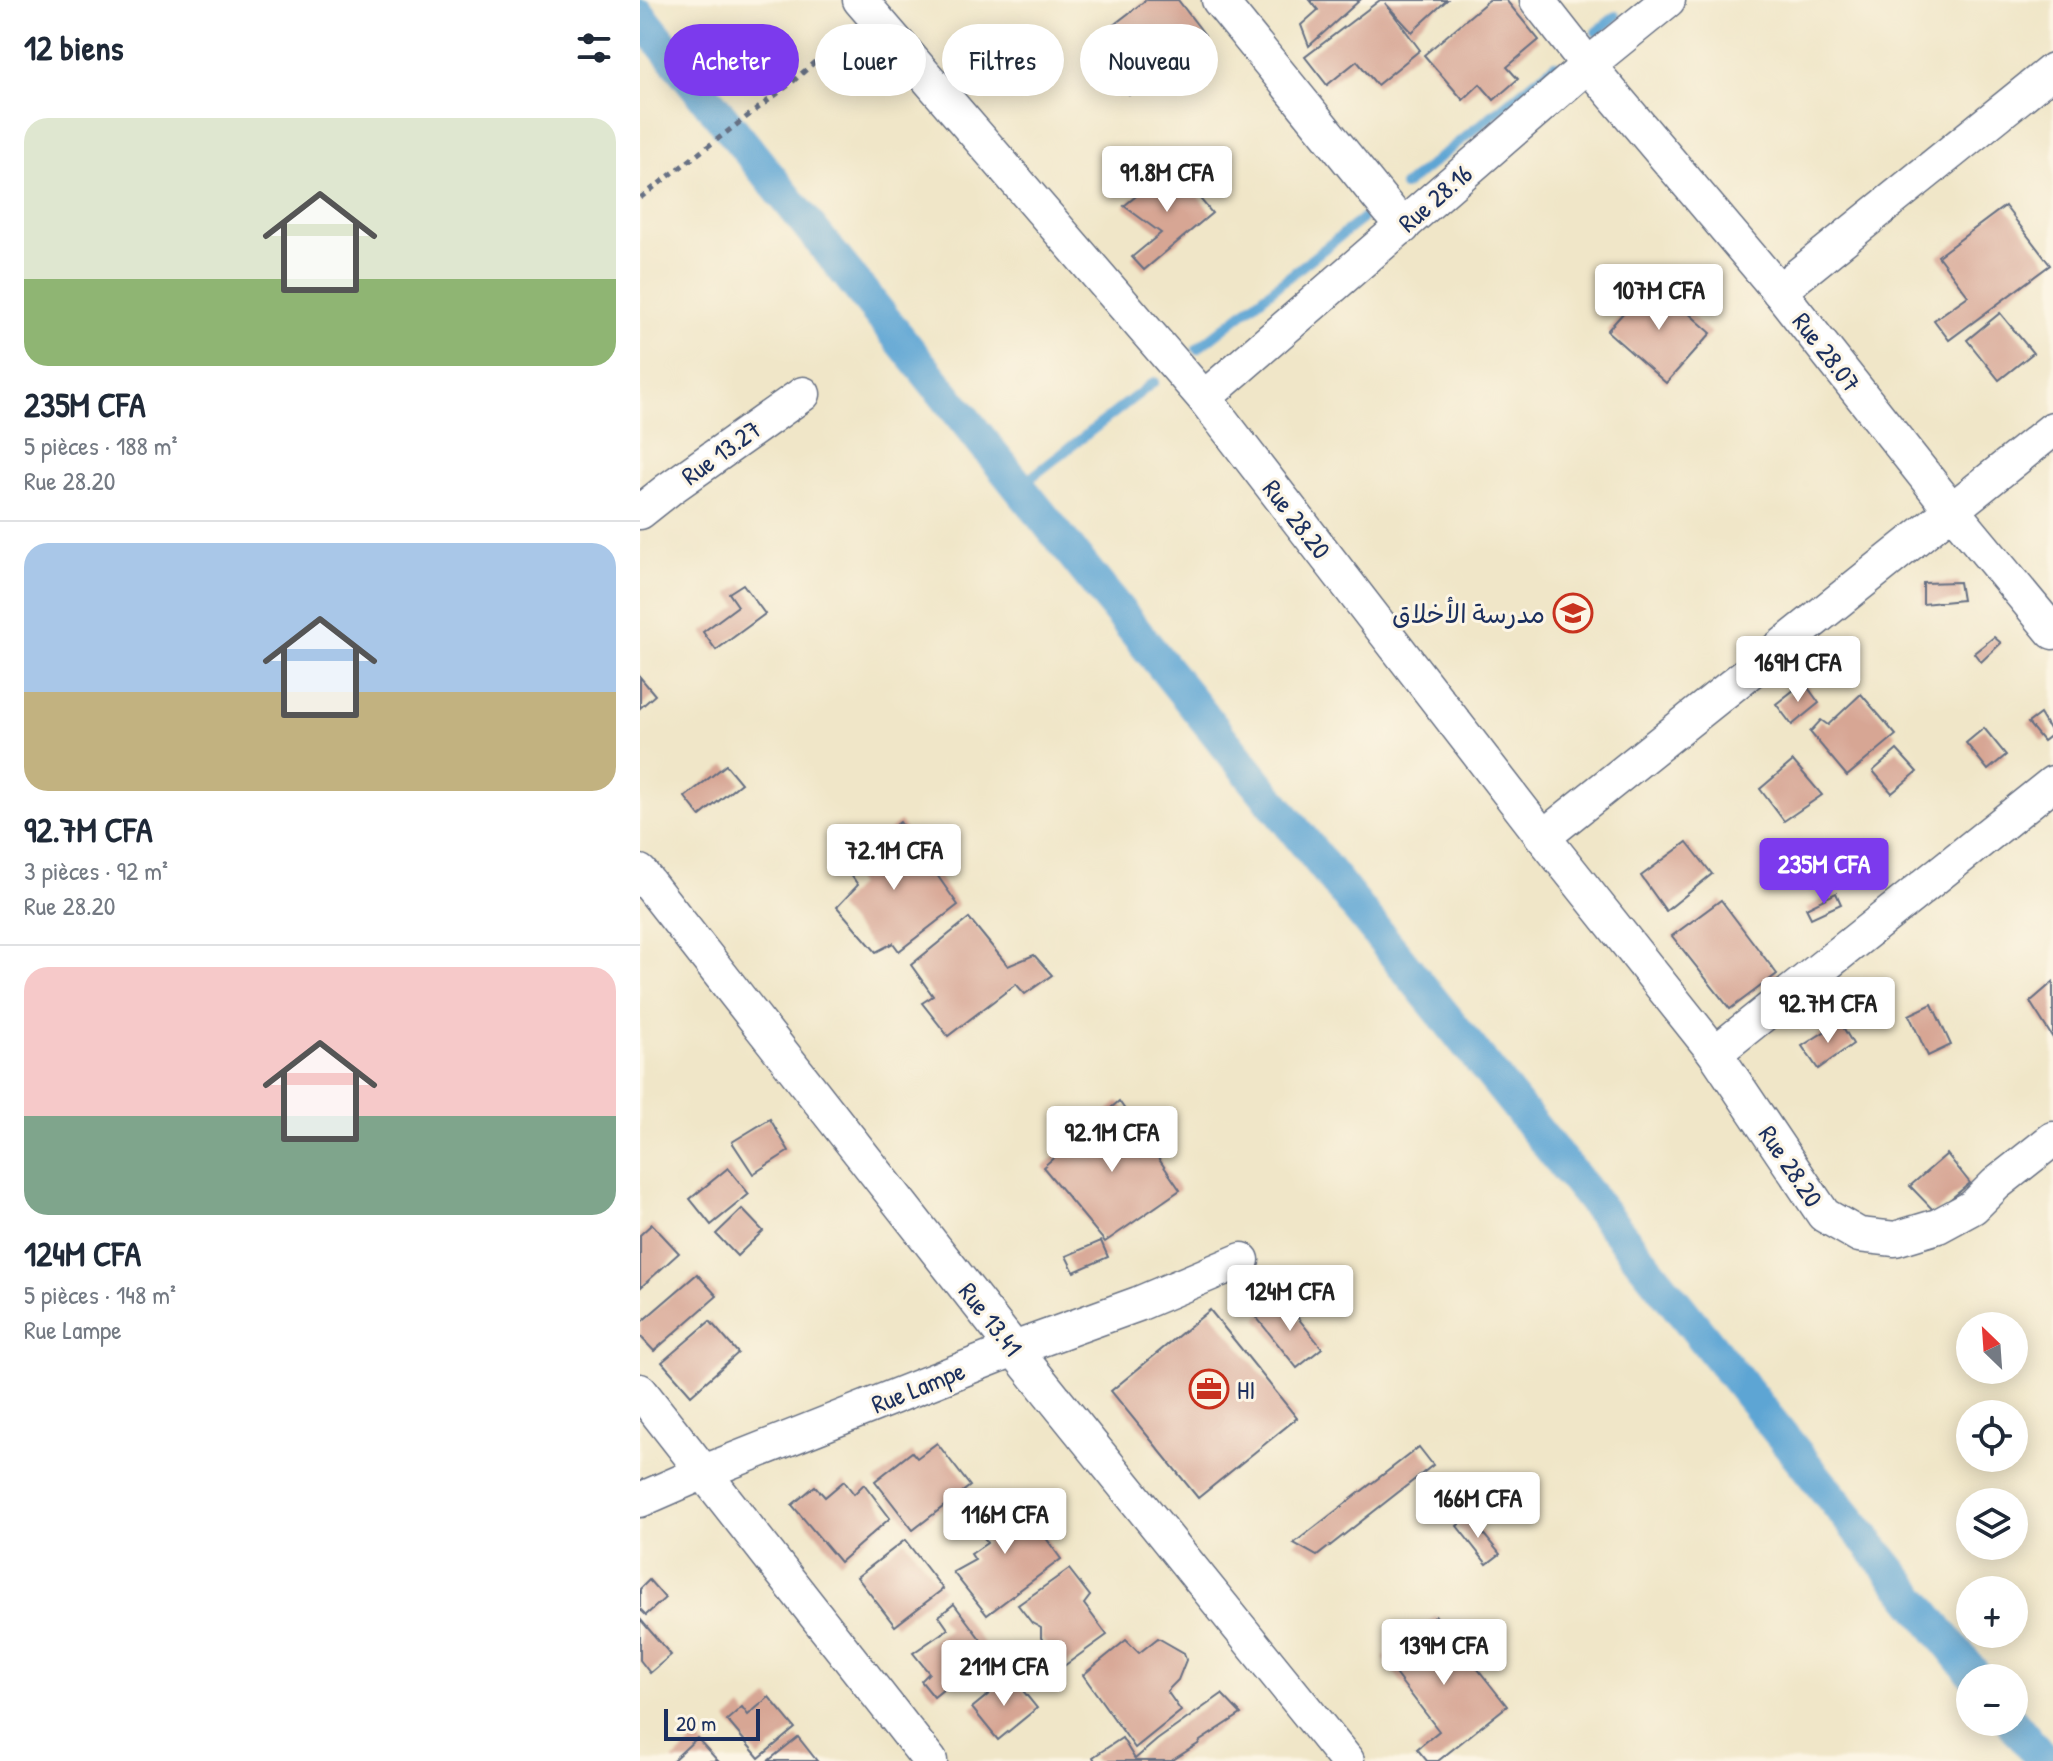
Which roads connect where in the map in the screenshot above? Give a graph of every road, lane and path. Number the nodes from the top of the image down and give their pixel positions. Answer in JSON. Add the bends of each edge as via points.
{"nodes":[{"id":1,"x":1219,"y":0,"type":"edge"},
{"id":2,"x":1537,"y":0,"type":"edge"},
{"id":3,"x":1668,"y":0,"type":"edge"},
{"id":4,"x":865,"y":6,"type":"edge"},
{"id":5,"x":1588,"y":65,"type":"junction"},
{"id":6,"x":2053,"y":70,"type":"edge"},
{"id":7,"x":642,"y":197,"type":"edge"},
{"id":8,"x":1403,"y":227,"type":"junction"},
{"id":9,"x":1779,"y":291,"type":"junction"},
{"id":10,"x":803,"y":394,"type":"dead end"},
{"id":11,"x":1204,"y":398,"type":"junction"},
{"id":12,"x":2053,"y":429,"type":"edge"},
{"id":13,"x":1951,"y":509,"type":"junction"},
{"id":14,"x":640,"y":512,"type":"edge"},
{"id":15,"x":2053,"y":632,"type":"edge"},
{"id":16,"x":2053,"y":783,"type":"edge"},
{"id":17,"x":1543,"y":837,"type":"junction"},
{"id":18,"x":640,"y":872,"type":"edge"},
{"id":19,"x":1715,"y":1053,"type":"junction"},
{"id":20,"x":2053,"y":1139,"type":"edge"},
{"id":21,"x":1242,"y":1260,"type":"dead end"},
{"id":22,"x":1014,"y":1349,"type":"junction"},
{"id":23,"x":640,"y":1391,"type":"edge"},
{"id":24,"x":704,"y":1472,"type":"junction"},
{"id":25,"x":640,"y":1500,"type":"edge"},
{"id":26,"x":930,"y":1761,"type":"edge"},
{"id":27,"x":1347,"y":1761,"type":"edge"}],
"edges":[{"from":1,"to":8,"type":"street"},
{"from":2,"to":5,"type":"street","name":"Rue 28.07"},
{"from":3,"to":5,"type":"street","name":"Rue 28.16"},
{"from":4,"to":7,"type":"path","via":[[790,84]]},
{"from":4,"to":11,"type":"street","name":"Rue 28.20"},
{"from":5,"to":8,"type":"street","name":"Rue 28.16"},
{"from":5,"to":9,"type":"street","name":"Rue 28.07"},
{"from":6,"to":9,"type":"street"},
{"from":8,"to":11,"type":"street","name":"Rue 28.16"},
{"from":9,"to":13,"type":"street","name":"Rue 28.07"},
{"from":10,"to":14,"type":"street","name":"Rue 13.27"},
{"from":11,"to":17,"type":"street","name":"Rue 28.20"},
{"from":12,"to":13,"type":"street"},
{"from":13,"to":15,"type":"street","name":"Rue 28.07"},
{"from":13,"to":17,"type":"street"},
{"from":16,"to":19,"type":"street"},
{"from":17,"to":19,"type":"street","name":"Rue 28.20"},
{"from":18,"to":22,"type":"street","name":"Rue 13.41"},
{"from":19,"to":20,"type":"street","name":"Rue 28.20","via":[[1824,1215],[1859,1235],[1895,1239],[1938,1226],[1973,1207]]},
{"from":21,"to":22,"type":"street","name":"Rue Lampe"},
{"from":22,"to":24,"type":"street","name":"Rue Lampe"},
{"from":22,"to":27,"type":"street","name":"Rue 13.41"},
{"from":23,"to":24,"type":"street"},
{"from":24,"to":25,"type":"street","name":"Rue Lampe"},
{"from":24,"to":26,"type":"street"}]}
